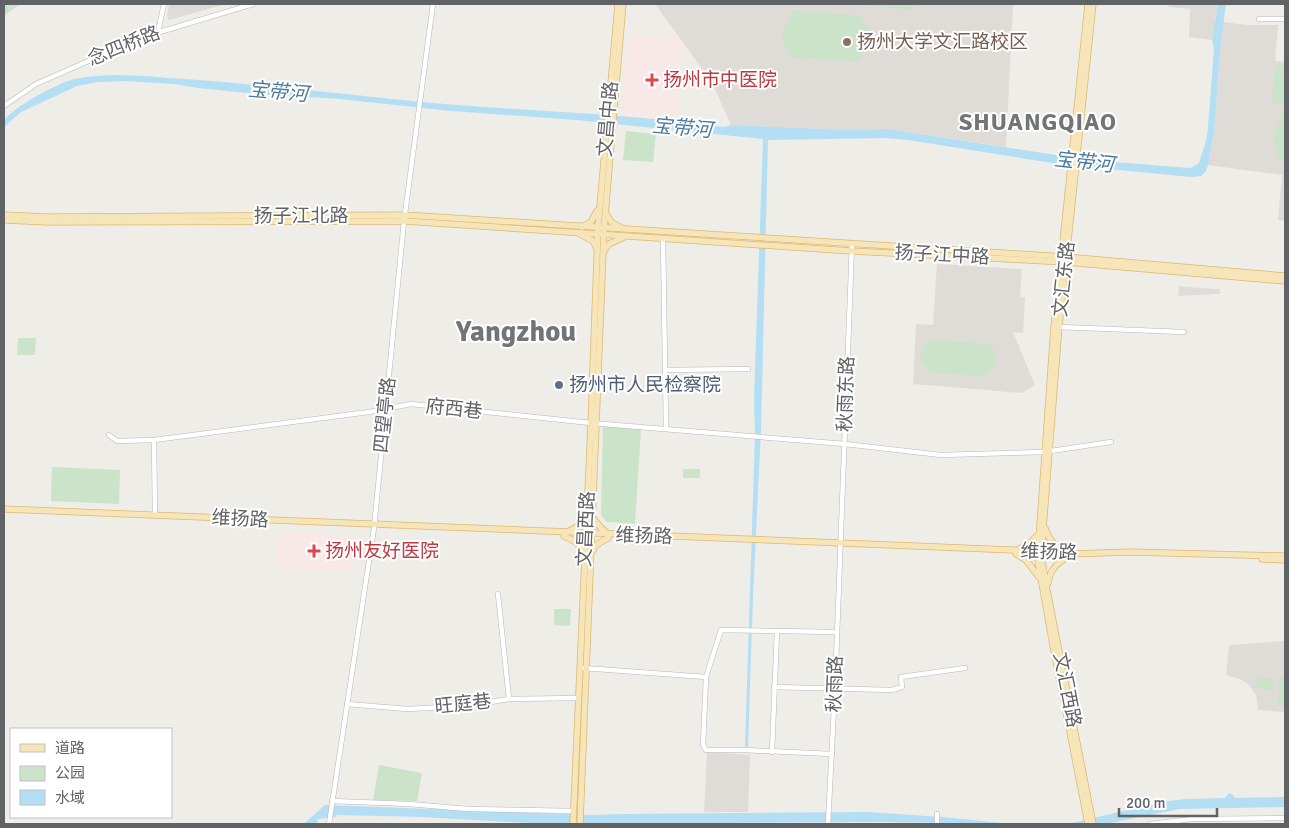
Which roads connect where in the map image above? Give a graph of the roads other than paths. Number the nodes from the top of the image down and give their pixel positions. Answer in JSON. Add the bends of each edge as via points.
{"nodes":[{"id":1,"x":164,"y":4,"type":"edge"},
{"id":2,"x":253,"y":4,"type":"edge"},
{"id":3,"x":433,"y":4,"type":"edge"},
{"id":4,"x":618,"y":4,"type":"edge"},
{"id":5,"x":623,"y":4,"type":"edge"},
{"id":6,"x":1088,"y":4,"type":"edge"},
{"id":7,"x":1093,"y":4,"type":"edge"},
{"id":8,"x":1259,"y":19,"type":"dead end"},
{"id":9,"x":1285,"y":20,"type":"edge"},
{"id":10,"x":158,"y":32,"type":"junction"},
{"id":11,"x":4,"y":106,"type":"edge"},
{"id":12,"x":611,"y":114,"type":"junction"},
{"id":13,"x":610,"y":127,"type":"junction"},
{"id":14,"x":1075,"y":144,"type":"junction"},
{"id":15,"x":601,"y":196,"type":"junction"},
{"id":16,"x":605,"y":211,"type":"junction"},
{"id":17,"x":4,"y":215,"type":"edge"},
{"id":18,"x":405,"y":218,"type":"junction"},
{"id":19,"x":4,"y":220,"type":"edge"},
{"id":20,"x":582,"y":227,"type":"junction"},
{"id":21,"x":601,"y":231,"type":"junction"},
{"id":22,"x":575,"y":232,"type":"junction"},
{"id":23,"x":627,"y":233,"type":"junction"},
{"id":24,"x":664,"y":238,"type":"junction"},
{"id":25,"x":758,"y":241,"type":"junction"},
{"id":26,"x":851,"y":247,"type":"junction"},
{"id":27,"x":600,"y":251,"type":"junction"},
{"id":28,"x":1063,"y":259,"type":"junction"},
{"id":29,"x":1285,"y":276,"type":"edge"},
{"id":30,"x":1285,"y":282,"type":"edge"},
{"id":31,"x":1059,"y":327,"type":"junction"},
{"id":32,"x":1184,"y":332,"type":"dead end"},
{"id":33,"x":748,"y":369,"type":"dead end"},
{"id":34,"x":665,"y":370,"type":"junction"},
{"id":35,"x":385,"y":409,"type":"junction"},
{"id":36,"x":594,"y":423,"type":"junction"},
{"id":37,"x":666,"y":429,"type":"junction"},
{"id":38,"x":110,"y":435,"type":"dead end"},
{"id":39,"x":154,"y":440,"type":"junction"},
{"id":40,"x":1110,"y":442,"type":"dead end"},
{"id":41,"x":845,"y":444,"type":"junction"},
{"id":42,"x":1046,"y":452,"type":"junction"},
{"id":43,"x":4,"y":511,"type":"edge"},
{"id":44,"x":154,"y":515,"type":"junction"},
{"id":45,"x":589,"y":516,"type":"junction"},
{"id":46,"x":1044,"y":525,"type":"junction"},
{"id":47,"x":374,"y":526,"type":"junction"},
{"id":48,"x":565,"y":534,"type":"junction"},
{"id":49,"x":1039,"y":534,"type":"junction"},
{"id":50,"x":588,"y":535,"type":"junction"},
{"id":51,"x":609,"y":536,"type":"junction"},
{"id":52,"x":839,"y":546,"type":"junction"},
{"id":53,"x":1016,"y":552,"type":"junction"},
{"id":54,"x":1040,"y":553,"type":"junction"},
{"id":55,"x":588,"y":554,"type":"junction"},
{"id":56,"x":1070,"y":555,"type":"junction"},
{"id":57,"x":1285,"y":556,"type":"edge"},
{"id":58,"x":1285,"y":560,"type":"edge"},
{"id":59,"x":1041,"y":580,"type":"junction"},
{"id":60,"x":1047,"y":590,"type":"junction"},
{"id":61,"x":498,"y":594,"type":"dead end"},
{"id":62,"x":777,"y":631,"type":"junction"},
{"id":63,"x":836,"y":632,"type":"junction"},
{"id":64,"x":583,"y":668,"type":"junction"},
{"id":65,"x":965,"y":668,"type":"dead end"},
{"id":66,"x":706,"y":677,"type":"junction"},
{"id":67,"x":774,"y":687,"type":"junction"},
{"id":68,"x":835,"y":688,"type":"junction"},
{"id":69,"x":579,"y":698,"type":"junction"},
{"id":70,"x":509,"y":699,"type":"junction"},
{"id":71,"x":347,"y":704,"type":"junction"},
{"id":72,"x":772,"y":752,"type":"junction"},
{"id":73,"x":832,"y":754,"type":"junction"},
{"id":74,"x":332,"y":803,"type":"junction"},
{"id":75,"x":573,"y":812,"type":"junction"},
{"id":76,"x":937,"y":814,"type":"dead end"},
{"id":77,"x":1089,"y":817,"type":"junction"},
{"id":78,"x":1285,"y":818,"type":"edge"},
{"id":79,"x":329,"y":822,"type":"edge"},
{"id":80,"x":573,"y":824,"type":"edge"},
{"id":81,"x":580,"y":824,"type":"edge"},
{"id":82,"x":828,"y":824,"type":"edge"},
{"id":83,"x":937,"y":824,"type":"edge"},
{"id":84,"x":1088,"y":824,"type":"edge"},
{"id":85,"x":1093,"y":824,"type":"edge"},
{"id":86,"x":1150,"y":824,"type":"edge"}],
"edges":[{"from":1,"to":10,"type":"street"},
{"from":2,"to":10,"type":"street","name":"念四桥路"},
{"from":3,"to":18,"type":"street","name":"四望亭路"},
{"from":4,"to":12,"type":"main road","name":"文昌中路"},
{"from":5,"to":12,"type":"main road","name":"文昌中路"},
{"from":6,"to":14,"type":"main road","name":"文汇东路"},
{"from":7,"to":14,"type":"main road","name":"文汇东路"},
{"from":8,"to":9,"type":"street"},
{"from":10,"to":11,"type":"street","name":"念四桥路","via":[[44,80]]},
{"from":12,"to":13,"type":"main road","name":"文昌中路"},
{"from":13,"to":15,"type":"main road","name":"文昌中路"},
{"from":13,"to":16,"type":"main road","name":"文昌中路"},
{"from":14,"to":28,"type":"main road","name":"文汇东路"},
{"from":15,"to":20,"type":"main road","via":[[596,216]]},
{"from":15,"to":21,"type":"main road","name":"文昌中路"},
{"from":16,"to":21,"type":"main road","name":"文昌中路"},
{"from":16,"to":23,"type":"main road","via":[[609,220]]},
{"from":17,"to":18,"type":"main road","name":"扬子江北路"},
{"from":18,"to":19,"type":"main road","name":"扬子江北路"},
{"from":18,"to":20,"type":"main road","name":"扬子江北路"},
{"from":18,"to":22,"type":"main road","name":"扬子江北路"},
{"from":18,"to":35,"type":"street","name":"四望亭路"},
{"from":20,"to":21,"type":"main road","name":"扬子江北路"},
{"from":21,"to":22,"type":"main road","name":"扬子江北路"},
{"from":21,"to":23,"type":"main road","name":"扬子江中路"},
{"from":21,"to":27,"type":"main road","name":"文昌西路"},
{"from":22,"to":27,"type":"main road","via":[[593,242]]},
{"from":23,"to":24,"type":"main road","name":"扬子江中路"},
{"from":23,"to":25,"type":"main road","name":"扬子江中路"},
{"from":23,"to":27,"type":"main road"},
{"from":24,"to":25,"type":"main road","name":"扬子江中路"},
{"from":24,"to":34,"type":"street"},
{"from":25,"to":26,"type":"main road","name":"扬子江中路"},
{"from":26,"to":28,"type":"main road","name":"扬子江中路"},
{"from":26,"to":41,"type":"street","name":"秋雨东路"},
{"from":27,"to":36,"type":"main road","name":"文昌西路"},
{"from":28,"to":29,"type":"main road","name":"扬子江中路"},
{"from":28,"to":30,"type":"main road","name":"扬子江中路"},
{"from":28,"to":31,"type":"main road","name":"文汇东路"},
{"from":28,"to":42,"type":"main road","name":"文汇东路"},
{"from":31,"to":32,"type":"street"},
{"from":31,"to":42,"type":"main road","name":"文汇东路"},
{"from":33,"to":34,"type":"street"},
{"from":34,"to":37,"type":"street"},
{"from":35,"to":36,"type":"street","name":"府西巷","via":[[411,404]]},
{"from":35,"to":39,"type":"street","name":"府西巷"},
{"from":35,"to":47,"type":"street","name":"四望亭路"},
{"from":36,"to":37,"type":"street","name":"府西巷"},
{"from":36,"to":45,"type":"main road","name":"文昌西路"},
{"from":37,"to":41,"type":"street","name":"府西巷"},
{"from":38,"to":39,"type":"street","name":"府西巷","via":[[117,441]]},
{"from":39,"to":44,"type":"street"},
{"from":40,"to":42,"type":"street","name":"府西巷"},
{"from":41,"to":42,"type":"street","name":"府西巷","via":[[941,455]]},
{"from":41,"to":52,"type":"street","name":"秋雨东路"},
{"from":42,"to":46,"type":"main road","name":"文汇东路"},
{"from":42,"to":49,"type":"main road","name":"文汇东路"},
{"from":43,"to":44,"type":"main road","name":"维扬路"},
{"from":43,"to":47,"type":"main road","name":"维扬路"},
{"from":44,"to":47,"type":"main road","name":"维扬路"},
{"from":45,"to":48,"type":"main road"},
{"from":45,"to":50,"type":"main road","name":"文昌西路"},
{"from":45,"to":51,"type":"main road"},
{"from":46,"to":54,"type":"main road","name":"文汇东路"},
{"from":46,"to":56,"type":"main road","via":[[1050,540]]},
{"from":47,"to":48,"type":"main road","name":"维扬路"},
{"from":47,"to":71,"type":"street","name":"四望亭路"},
{"from":48,"to":50,"type":"main road","name":"维扬路"},
{"from":48,"to":55,"type":"main road"},
{"from":49,"to":53,"type":"main road"},
{"from":49,"to":54,"type":"main road","name":"文汇东路"},
{"from":50,"to":51,"type":"main road","name":"维扬路"},
{"from":50,"to":55,"type":"main road","name":"文昌西路"},
{"from":51,"to":52,"type":"main road","name":"维扬路"},
{"from":51,"to":55,"type":"main road"},
{"from":52,"to":53,"type":"main road","name":"维扬路"},
{"from":52,"to":63,"type":"street","name":"秋雨路"},
{"from":53,"to":54,"type":"main road","name":"维扬路"},
{"from":53,"to":59,"type":"main road","via":[[1034,568]]},
{"from":54,"to":56,"type":"main road","name":"维扬路"},
{"from":54,"to":59,"type":"main road","name":"文汇西路"},
{"from":54,"to":60,"type":"main road","name":"文汇西路"},
{"from":55,"to":64,"type":"main road","name":"文昌西路"},
{"from":56,"to":57,"type":"main road","name":"维扬路","via":[[1130,552]]},
{"from":56,"to":58,"type":"main road","name":"维扬路"},
{"from":56,"to":60,"type":"main road","via":[[1055,565],[1048,577]]},
{"from":59,"to":77,"type":"main road","name":"文汇西路"},
{"from":60,"to":77,"type":"main road","name":"文汇西路"},
{"from":61,"to":70,"type":"street"},
{"from":62,"to":63,"type":"street"},
{"from":62,"to":66,"type":"street","via":[[721,630]]},
{"from":62,"to":67,"type":"street"},
{"from":63,"to":68,"type":"street","name":"秋雨路"},
{"from":64,"to":66,"type":"street"},
{"from":64,"to":69,"type":"main road","name":"文昌西路"},
{"from":64,"to":81,"type":"main road","name":"文昌西路"},
{"from":65,"to":68,"type":"street","via":[[901,677],[902,688],[892,690]]},
{"from":66,"to":72,"type":"street","via":[[705,749]]},
{"from":67,"to":68,"type":"street"},
{"from":67,"to":72,"type":"street"},
{"from":68,"to":73,"type":"street","name":"秋雨路"},
{"from":69,"to":70,"type":"street","name":"旺庭巷"},
{"from":69,"to":75,"type":"main road","name":"文昌西路"},
{"from":70,"to":71,"type":"street","name":"旺庭巷","via":[[466,706],[407,709]]},
{"from":71,"to":74,"type":"street","name":"四望亭路"},
{"from":72,"to":73,"type":"street"},
{"from":73,"to":82,"type":"street","name":"秋雨路"},
{"from":74,"to":75,"type":"street"},
{"from":74,"to":79,"type":"street","name":"四望亭路"},
{"from":75,"to":80,"type":"main road","name":"文昌西路"},
{"from":76,"to":83,"type":"street"},
{"from":77,"to":84,"type":"main road","name":"文汇西路"},
{"from":77,"to":85,"type":"main road","name":"文汇西路"},
{"from":78,"to":86,"type":"street","via":[[1192,819]]}]}
